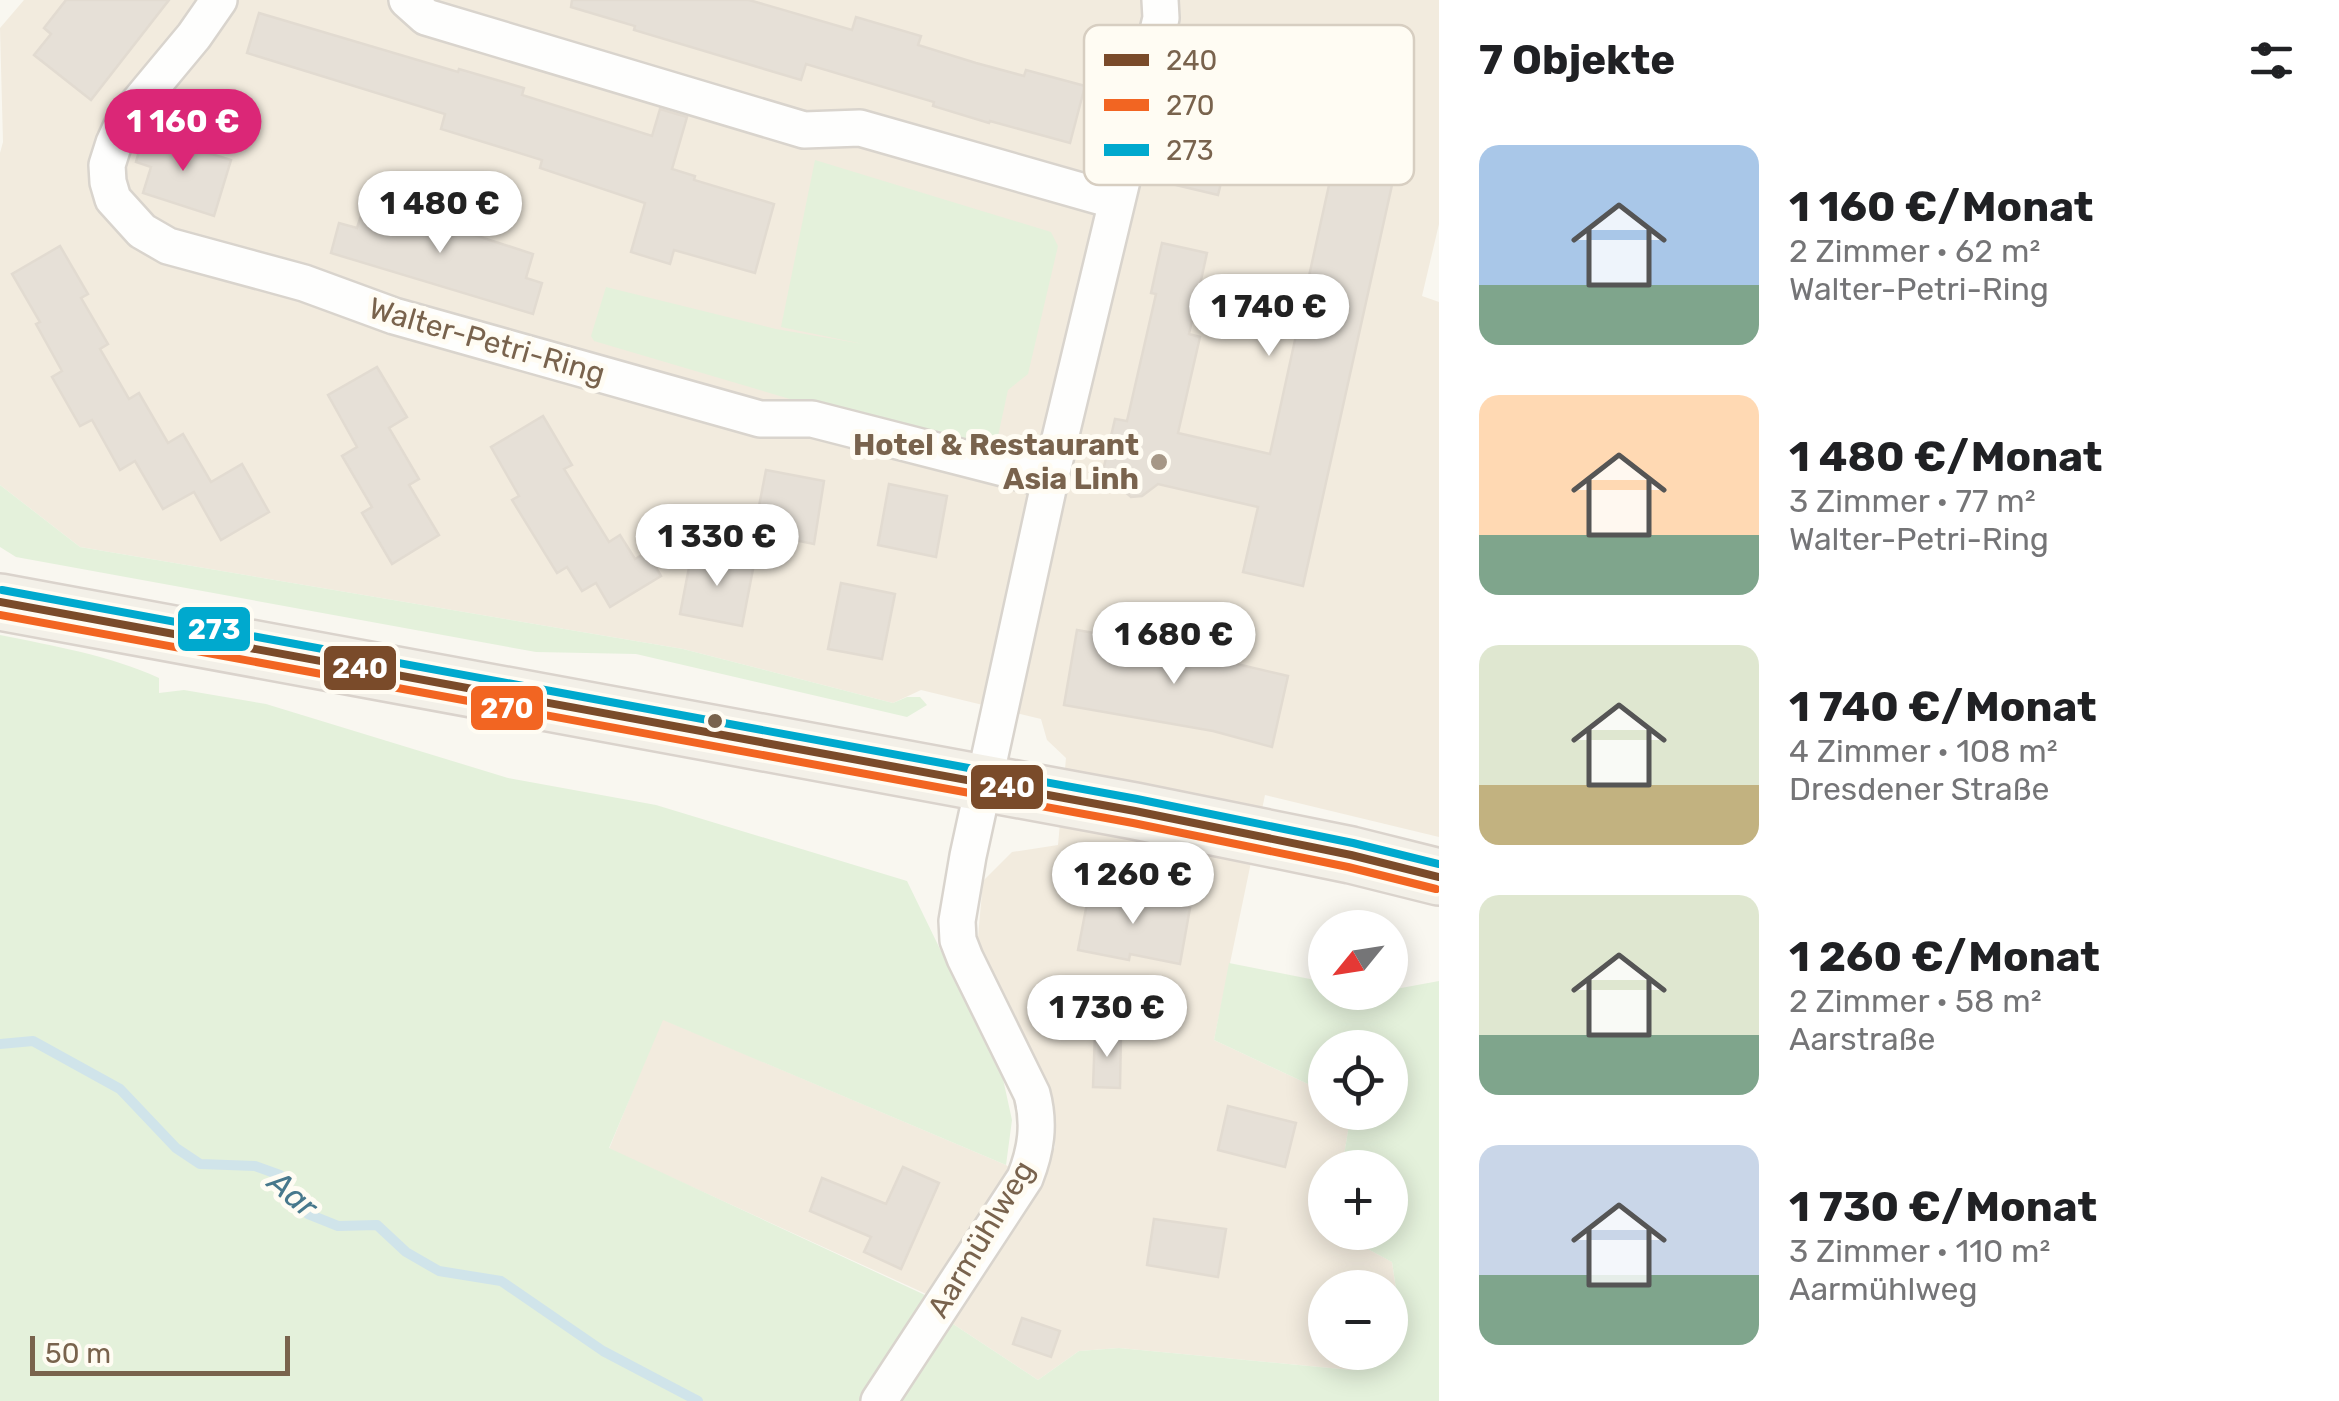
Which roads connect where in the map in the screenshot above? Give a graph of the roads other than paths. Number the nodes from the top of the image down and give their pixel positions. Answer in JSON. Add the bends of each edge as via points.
{"nodes":[{"id":1,"x":219,"y":0,"type":"edge"},
{"id":2,"x":407,"y":0,"type":"edge"},
{"id":3,"x":1160,"y":0,"type":"edge"},
{"id":4,"x":1159,"y":25,"type":"edge"},
{"id":5,"x":1120,"y":185,"type":"edge"},
{"id":6,"x":1116,"y":201,"type":"junction"},
{"id":7,"x":1050,"y":480,"type":"junction"},
{"id":8,"x":0,"y":602,"type":"edge"},
{"id":9,"x":986,"y":784,"type":"junction"},
{"id":10,"x":1439,"y":877,"type":"edge"},
{"id":11,"x":879,"y":1401,"type":"edge"}],
"edges":[{"from":1,"to":7,"type":"street","name":"Walter-Petri-Ring","via":[[125,118],[114,143],[108,165],[113,199],[142,231],[168,246],[394,316],[760,418],[812,419]]},
{"from":2,"to":6,"type":"street","via":[[426,17],[804,130],[860,128]]},
{"from":3,"to":4,"type":"street","name":"Aarmühlweg"},
{"from":5,"to":6,"type":"street","name":"Aarmühlweg"},
{"from":6,"to":7,"type":"street","name":"Aarmühlweg"},
{"from":7,"to":9,"type":"street","name":"Aarmühlweg"},
{"from":8,"to":9,"type":"main road"},
{"from":9,"to":10,"type":"main road"},
{"from":9,"to":11,"type":"street","name":"Aarmühlweg","via":[[958,940],[1032,1094],[1033,1158]]}]}
